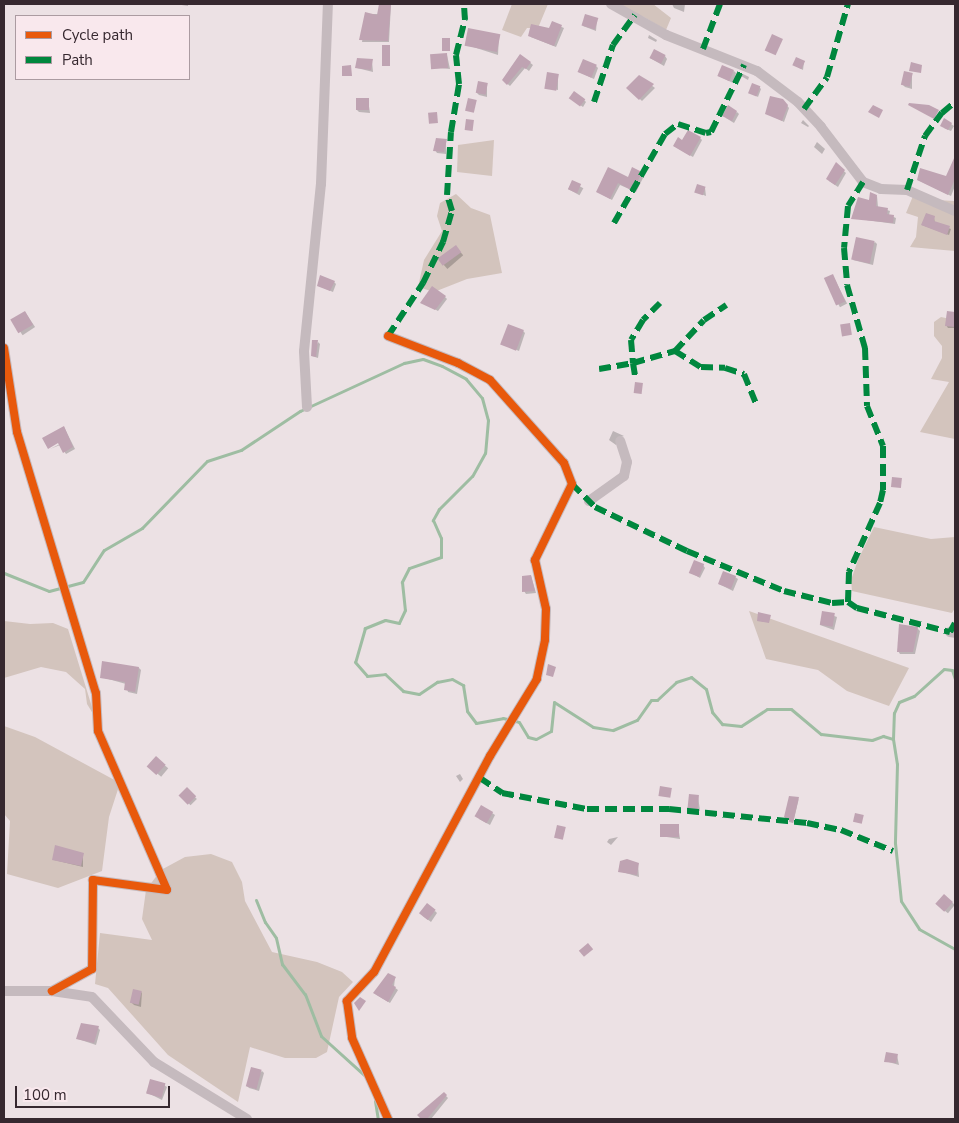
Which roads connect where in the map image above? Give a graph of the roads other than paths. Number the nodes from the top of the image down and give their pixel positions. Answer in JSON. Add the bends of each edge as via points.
{"nodes":[{"id":1,"x":328,"y":4,"type":"edge"},
{"id":2,"x":612,"y":4,"type":"edge"},
{"id":3,"x":955,"y":211,"type":"edge"},
{"id":4,"x":388,"y":336,"type":"dead end"},
{"id":5,"x":4,"y":348,"type":"edge"},
{"id":6,"x":307,"y":407,"type":"dead end"},
{"id":7,"x":620,"y":441,"type":"dead end"},
{"id":8,"x":590,"y":501,"type":"dead end"},
{"id":9,"x":4,"y":991,"type":"edge"},
{"id":10,"x":52,"y":991,"type":"junction"},
{"id":11,"x":247,"y":1119,"type":"edge"},
{"id":12,"x":388,"y":1119,"type":"edge"}],
"edges":[{"from":1,"to":6,"type":"street","via":[[321,184],[304,351]]},
{"from":2,"to":3,"type":"street","via":[[666,35],[757,71],[798,102],[863,182],[882,189],[907,190]]},
{"from":4,"to":12,"type":"street","via":[[458,363],[490,380],[564,463],[572,484],[535,560],[546,609],[545,640],[536,679],[490,756],[374,972],[347,1001],[352,1038]]},
{"from":5,"to":10,"type":"street","via":[[17,432],[96,694],[98,732],[167,890],[93,880],[92,969]]},
{"from":7,"to":8,"type":"street","via":[[627,462],[624,476]]},
{"from":9,"to":10,"type":"street"},
{"from":10,"to":11,"type":"street","via":[[92,997],[154,1062]]}]}
